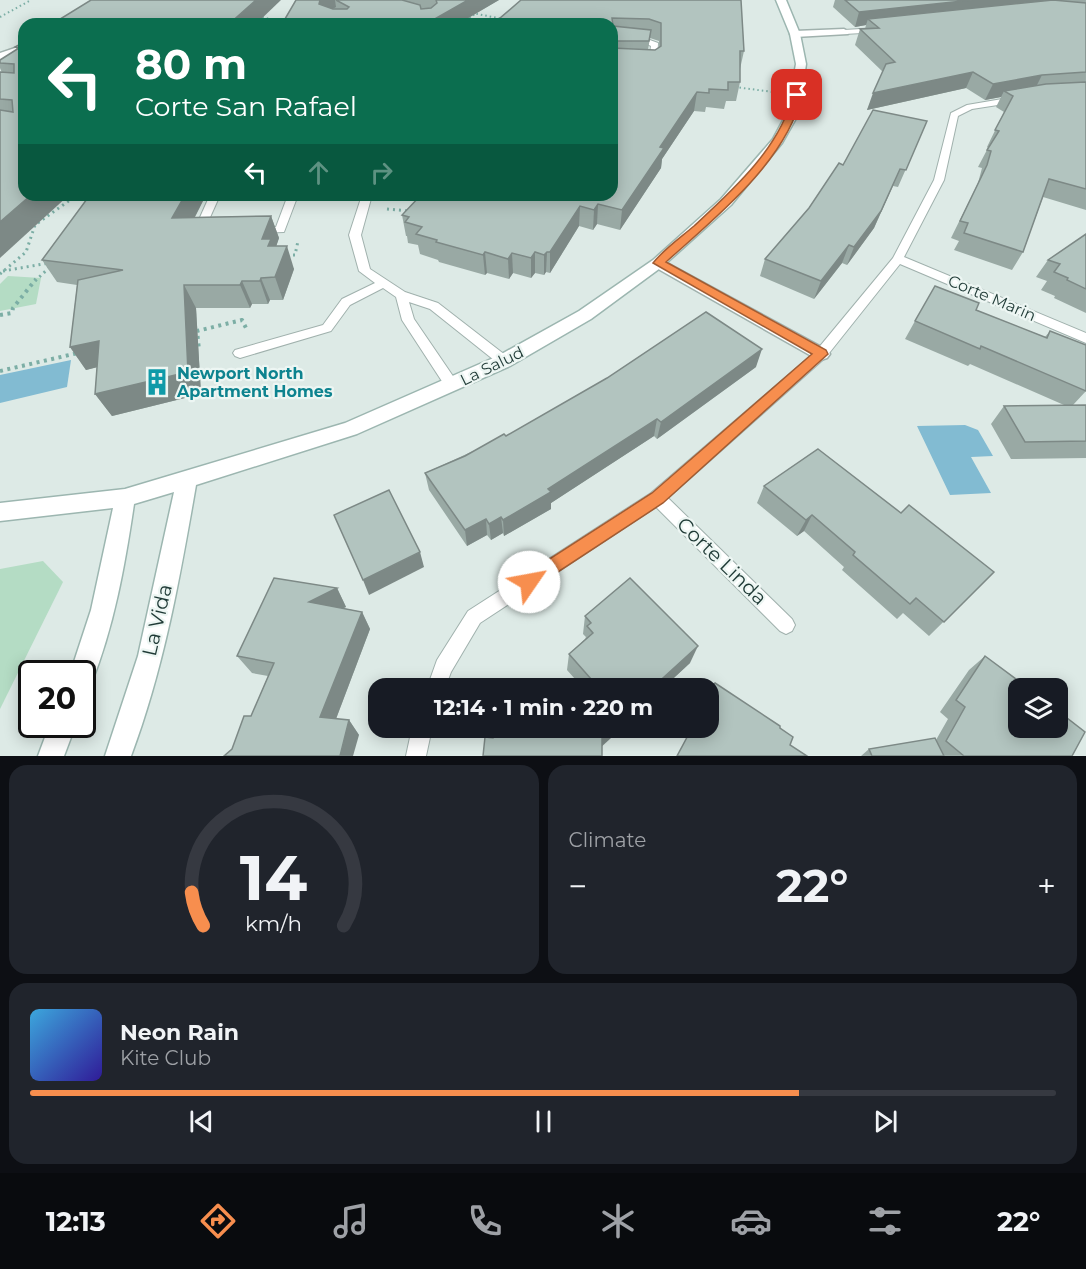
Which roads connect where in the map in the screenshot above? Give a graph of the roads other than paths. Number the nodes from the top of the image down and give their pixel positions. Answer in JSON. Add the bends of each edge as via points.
{"nodes":[{"id":1,"x":781,"y":0,"type":"edge"},
{"id":2,"x":888,"y":28,"type":"edge"},
{"id":3,"x":844,"y":32,"type":"joint"},
{"id":4,"x":795,"y":34,"type":"junction"},
{"id":5,"x":618,"y":39,"type":"edge"},
{"id":6,"x":18,"y":50,"type":"edge"},
{"id":7,"x":0,"y":57,"type":"edge"},
{"id":8,"x":640,"y":65,"type":"edge"},
{"id":9,"x":1024,"y":99,"type":"edge"},
{"id":10,"x":213,"y":201,"type":"edge"},
{"id":11,"x":291,"y":201,"type":"edge"},
{"id":12,"x":365,"y":201,"type":"edge"},
{"id":13,"x":244,"y":231,"type":"edge"},
{"id":14,"x":209,"y":232,"type":"edge"},
{"id":15,"x":898,"y":259,"type":"junction"},
{"id":16,"x":658,"y":263,"type":"junction"},
{"id":17,"x":384,"y":284,"type":"junction"},
{"id":18,"x":401,"y":295,"type":"junction"},
{"id":19,"x":1086,"y":338,"type":"edge"},
{"id":20,"x":240,"y":353,"type":"dead end"},
{"id":21,"x":821,"y":354,"type":"junction"},
{"id":22,"x":504,"y":361,"type":"junction"},
{"id":23,"x":452,"y":385,"type":"junction"},
{"id":24,"x":186,"y":481,"type":"junction"},
{"id":25,"x":125,"y":498,"type":"junction"},
{"id":26,"x":657,"y":498,"type":"junction"},
{"id":27,"x":0,"y":512,"type":"edge"},
{"id":28,"x":786,"y":624,"type":"dead end"},
{"id":29,"x":88,"y":660,"type":"edge"},
{"id":30,"x":440,"y":678,"type":"edge"},
{"id":31,"x":58,"y":738,"type":"edge"},
{"id":32,"x":420,"y":738,"type":"edge"},
{"id":33,"x":51,"y":756,"type":"edge"},
{"id":34,"x":118,"y":756,"type":"edge"},
{"id":35,"x":416,"y":756,"type":"edge"}],
"edges":[{"from":1,"to":4,"type":"street","name":"La Salud"},
{"from":2,"to":3,"type":"lane"},
{"from":3,"to":4,"type":"street"},
{"from":4,"to":16,"type":"street","name":"La Salud","via":[[801,64],[797,95],[793,113],[778,140],[726,202]]},
{"from":5,"to":8,"type":"lane","via":[[656,45],[653,64]]},
{"from":6,"to":7,"type":"street"},
{"from":9,"to":15,"type":"lane","via":[[970,107],[954,115],[939,180]]},
{"from":10,"to":14,"type":"lane","via":[[197,233]]},
{"from":11,"to":13,"type":"lane","via":[[280,230]]},
{"from":12,"to":17,"type":"lane","via":[[355,235],[365,271]]},
{"from":15,"to":19,"type":"lane","name":"Corte Marin"},
{"from":15,"to":21,"type":"lane"},
{"from":16,"to":21,"type":"street"},
{"from":16,"to":22,"type":"street","name":"La Salud","via":[[585,315]]},
{"from":17,"to":18,"type":"lane"},
{"from":17,"to":20,"type":"lane","via":[[346,302],[327,328]]},
{"from":18,"to":22,"type":"lane","via":[[434,306]]},
{"from":18,"to":23,"type":"lane","via":[[408,320]]},
{"from":21,"to":26,"type":"lane"},
{"from":22,"to":23,"type":"street","name":"La Salud"},
{"from":23,"to":24,"type":"street","name":"La Salud","via":[[350,429]]},
{"from":24,"to":25,"type":"street","name":"La Salud"},
{"from":24,"to":34,"type":"street","name":"La Vida","via":[[151,650]]},
{"from":25,"to":27,"type":"street","name":"La Salud"},
{"from":25,"to":29,"type":"street"},
{"from":26,"to":28,"type":"lane","name":"Corte Linda"},
{"from":26,"to":30,"type":"lane","via":[[474,617]]},
{"from":31,"to":33,"type":"street"},
{"from":32,"to":35,"type":"lane"}]}
